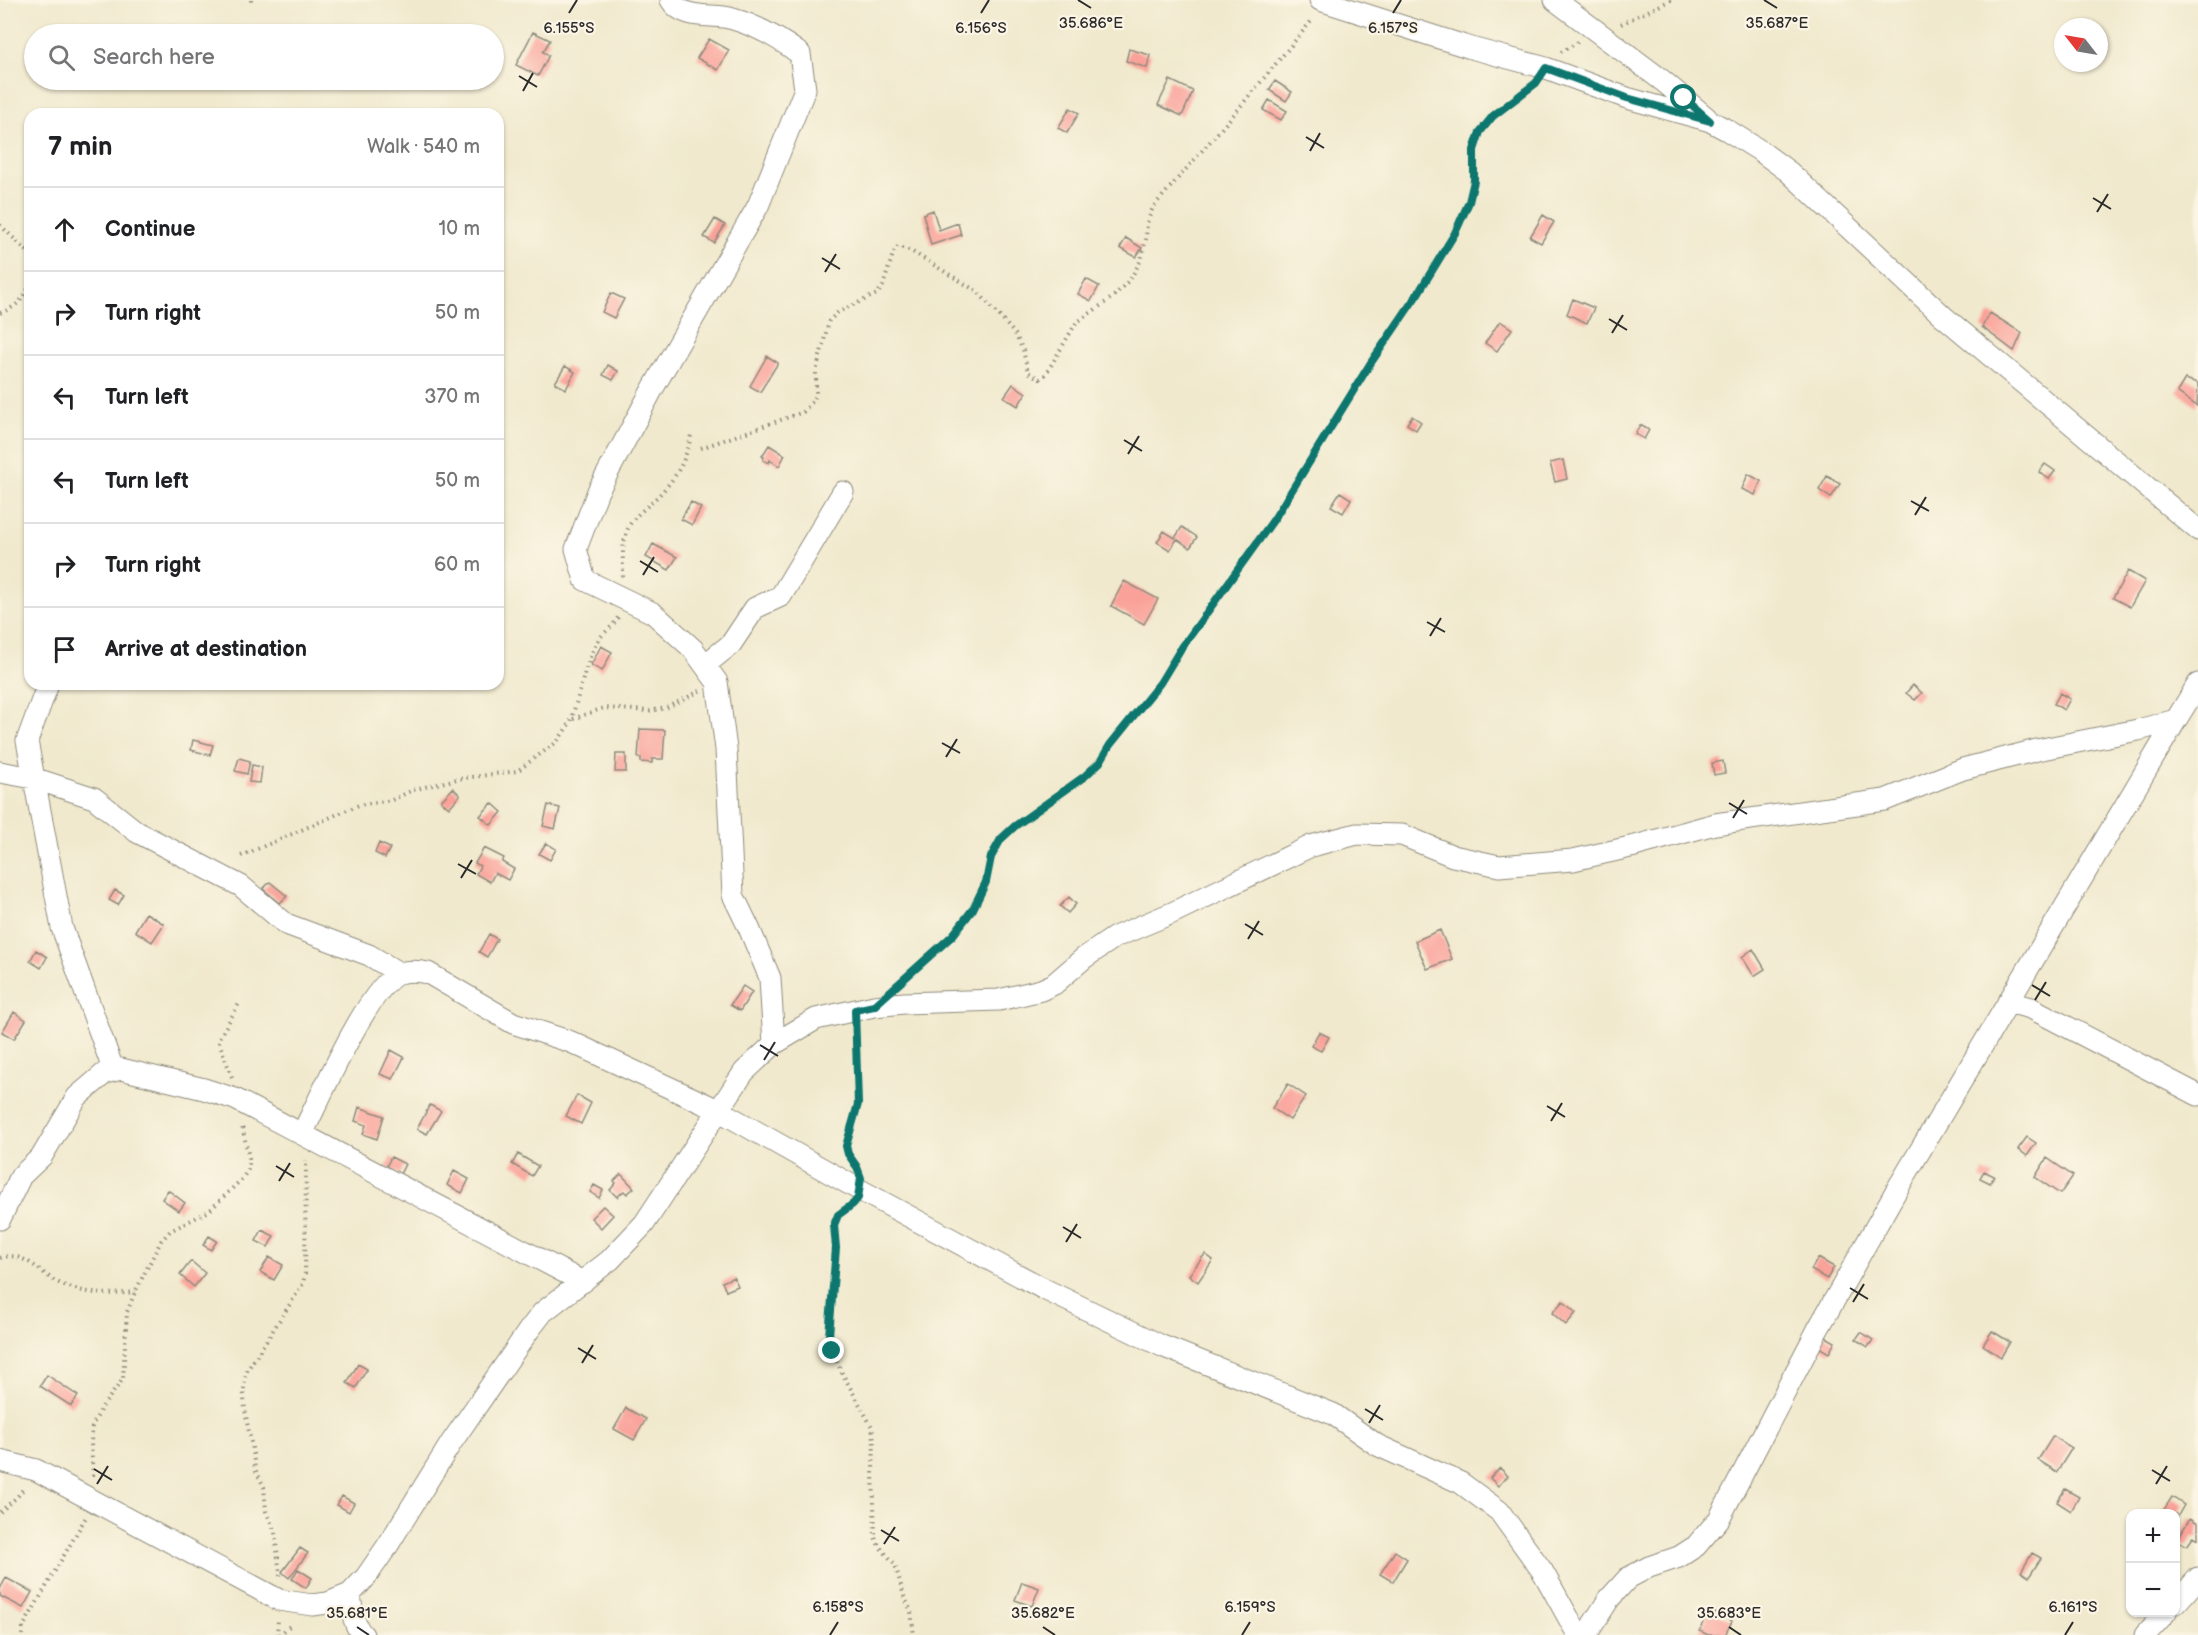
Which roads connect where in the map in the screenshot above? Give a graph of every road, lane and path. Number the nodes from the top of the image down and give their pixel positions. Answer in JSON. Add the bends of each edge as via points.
{"nodes":[{"id":1,"x":671,"y":0,"type":"edge"},
{"id":2,"x":1555,"y":0,"type":"edge"},
{"id":3,"x":1671,"y":0,"type":"edge"},
{"id":4,"x":1318,"y":6,"type":"edge"},
{"id":5,"x":1599,"y":33,"type":"junction"},
{"id":6,"x":1546,"y":68,"type":"junction"},
{"id":7,"x":1710,"y":121,"type":"junction"},
{"id":8,"x":0,"y":225,"type":"edge"},
{"id":9,"x":2,"y":231,"type":"edge"},
{"id":10,"x":24,"y":249,"type":"edge"},
{"id":11,"x":24,"y":296,"type":"edge"},
{"id":12,"x":0,"y":313,"type":"edge"},
{"id":13,"x":692,"y":435,"type":"dead end"},
{"id":14,"x":701,"y":448,"type":"dead end"},
{"id":15,"x":843,"y":492,"type":"dead end"},
{"id":16,"x":2198,"y":530,"type":"edge"},
{"id":17,"x":623,"y":599,"type":"junction"},
{"id":18,"x":711,"y":674,"type":"junction"},
{"id":19,"x":2198,"y":684,"type":"edge"},
{"id":20,"x":46,"y":690,"type":"edge"},
{"id":21,"x":572,"y":719,"type":"junction"},
{"id":22,"x":2176,"y":720,"type":"junction"},
{"id":23,"x":0,"y":772,"type":"edge"},
{"id":24,"x":33,"y":778,"type":"junction"},
{"id":25,"x":241,"y":856,"type":"dead end"},
{"id":26,"x":399,"y":973,"type":"junction"},
{"id":27,"x":240,"y":1002,"type":"dead end"},
{"id":28,"x":2008,"y":1002,"type":"junction"},
{"id":29,"x":864,"y":1008,"type":"junction"},
{"id":30,"x":774,"y":1044,"type":"junction"},
{"id":31,"x":113,"y":1069,"type":"junction"},
{"id":32,"x":2198,"y":1095,"type":"edge"},
{"id":33,"x":235,"y":1099,"type":"junction"},
{"id":34,"x":718,"y":1110,"type":"junction"},
{"id":35,"x":305,"y":1136,"type":"junction"},
{"id":36,"x":860,"y":1190,"type":"junction"},
{"id":37,"x":0,"y":1219,"type":"edge"},
{"id":38,"x":0,"y":1258,"type":"edge"},
{"id":39,"x":583,"y":1282,"type":"junction"},
{"id":40,"x":135,"y":1292,"type":"junction"},
{"id":41,"x":0,"y":1461,"type":"edge"},
{"id":42,"x":36,"y":1470,"type":"junction"},
{"id":43,"x":95,"y":1501,"type":"junction"},
{"id":44,"x":0,"y":1512,"type":"edge"},
{"id":45,"x":2198,"y":1578,"type":"edge"},
{"id":46,"x":280,"y":1579,"type":"dead end"},
{"id":47,"x":350,"y":1594,"type":"junction"},
{"id":48,"x":2180,"y":1598,"type":"edge"},
{"id":49,"x":2161,"y":1617,"type":"edge"},
{"id":50,"x":22,"y":1635,"type":"edge"},
{"id":51,"x":363,"y":1635,"type":"edge"},
{"id":52,"x":914,"y":1635,"type":"edge"},
{"id":53,"x":1578,"y":1635,"type":"edge"},
{"id":54,"x":1586,"y":1635,"type":"edge"},
{"id":55,"x":2145,"y":1635,"type":"edge"}],
"edges":[{"from":1,"to":17,"type":"street","via":[[685,12],[732,18],[779,38],[800,54],[805,89],[758,206],[608,471],[576,549],[585,580]]},
{"from":2,"to":5,"type":"street"},
{"from":3,"to":5,"type":"path"},
{"from":4,"to":6,"type":"street"},
{"from":4,"to":14,"type":"path","via":[[1311,22],[1153,207],[1141,260],[1131,278],[1113,297],[1076,323],[1052,366],[1040,379],[1028,372],[1014,334],[978,292],[898,246],[877,294],[838,312],[829,321],[816,372],[816,393],[803,412]]},
{"from":5,"to":6,"type":"path","via":[[1563,50]]},
{"from":5,"to":7,"type":"street"},
{"from":6,"to":7,"type":"street","via":[[1627,98]]},
{"from":6,"to":29,"type":"path","via":[[1536,83],[1493,116],[1480,132],[1474,150],[1469,202],[1455,233],[1274,519],[1160,683],[1100,762],[1001,839],[973,909],[953,935]]},
{"from":7,"to":16,"type":"street","via":[[1789,172],[1943,316]]},
{"from":8,"to":9,"type":"path"},
{"from":9,"to":10,"type":"path"},
{"from":11,"to":12,"type":"path","via":[[21,302]]},
{"from":13,"to":17,"type":"path","via":[[676,477],[630,526],[623,545]]},
{"from":15,"to":18,"type":"street","via":[[781,596],[755,608]]},
{"from":17,"to":18,"type":"street","via":[[653,613],[693,649]]},
{"from":17,"to":21,"type":"path","via":[[616,622],[598,640],[591,655]]},
{"from":18,"to":21,"type":"path","via":[[666,708],[604,708]]},
{"from":18,"to":30,"type":"street","via":[[726,749],[733,895],[770,978]]},
{"from":19,"to":22,"type":"street"},
{"from":20,"to":24,"type":"street","via":[[27,741]]},
{"from":21,"to":25,"type":"path","via":[[557,742],[517,771],[458,780],[413,790],[392,800],[359,805]]},
{"from":22,"to":28,"type":"street"},
{"from":22,"to":29,"type":"street","via":[[1963,769],[1886,800],[1715,824],[1573,860],[1499,866],[1453,856],[1402,835],[1357,834],[1311,846],[1115,937],[1041,990],[999,999],[904,1002]]},
{"from":23,"to":24,"type":"street"},
{"from":24,"to":26,"type":"street","via":[[94,798],[137,832],[241,886],[286,924],[369,956]]},
{"from":24,"to":31,"type":"street","via":[[62,928]]},
{"from":26,"to":34,"type":"street","via":[[428,973],[513,1023],[570,1042]]},
{"from":26,"to":35,"type":"street","via":[[376,993],[358,1021]]},
{"from":27,"to":33,"type":"path","via":[[219,1042],[231,1071]]},
{"from":28,"to":32,"type":"street","via":[[2031,1008]]},
{"from":28,"to":54,"type":"street","via":[[1818,1329],[1719,1519],[1696,1546],[1628,1578]]},
{"from":29,"to":30,"type":"street","via":[[816,1019]]},
{"from":29,"to":36,"type":"path","via":[[858,1104],[846,1146],[861,1178]]},
{"from":30,"to":34,"type":"street","via":[[744,1072]]},
{"from":31,"to":33,"type":"street"},
{"from":31,"to":37,"type":"street","via":[[77,1097],[42,1156],[21,1176]]},
{"from":33,"to":35,"type":"street"},
{"from":33,"to":40,"type":"path","via":[[249,1168],[209,1212],[170,1231]]},
{"from":34,"to":36,"type":"street"},
{"from":34,"to":39,"type":"street","via":[[644,1224]]},
{"from":35,"to":39,"type":"street"},
{"from":35,"to":46,"type":"path","via":[[303,1284],[248,1369],[243,1393],[255,1469],[264,1487],[266,1511],[275,1532]]},
{"from":36,"to":52,"type":"path","via":[[834,1225],[836,1248],[829,1336],[832,1351],[872,1427],[875,1537],[895,1564],[911,1611]]},
{"from":36,"to":53,"type":"street","via":[[1046,1290],[1162,1346],[1333,1414],[1377,1445],[1461,1483],[1498,1511],[1543,1572]]},
{"from":38,"to":40,"type":"path","via":[[18,1256],[64,1286],[94,1294]]},
{"from":39,"to":47,"type":"street","via":[[543,1312],[529,1330],[451,1443],[388,1545]]},
{"from":40,"to":43,"type":"path","via":[[128,1312],[123,1379],[92,1426]]},
{"from":41,"to":42,"type":"street"},
{"from":42,"to":43,"type":"street"},
{"from":42,"to":44,"type":"path","via":[[17,1497]]},
{"from":43,"to":47,"type":"street","via":[[279,1600],[312,1605]]},
{"from":43,"to":50,"type":"path"},
{"from":45,"to":48,"type":"street"},
{"from":47,"to":51,"type":"street","via":[[353,1618]]},
{"from":49,"to":55,"type":"street"}]}
